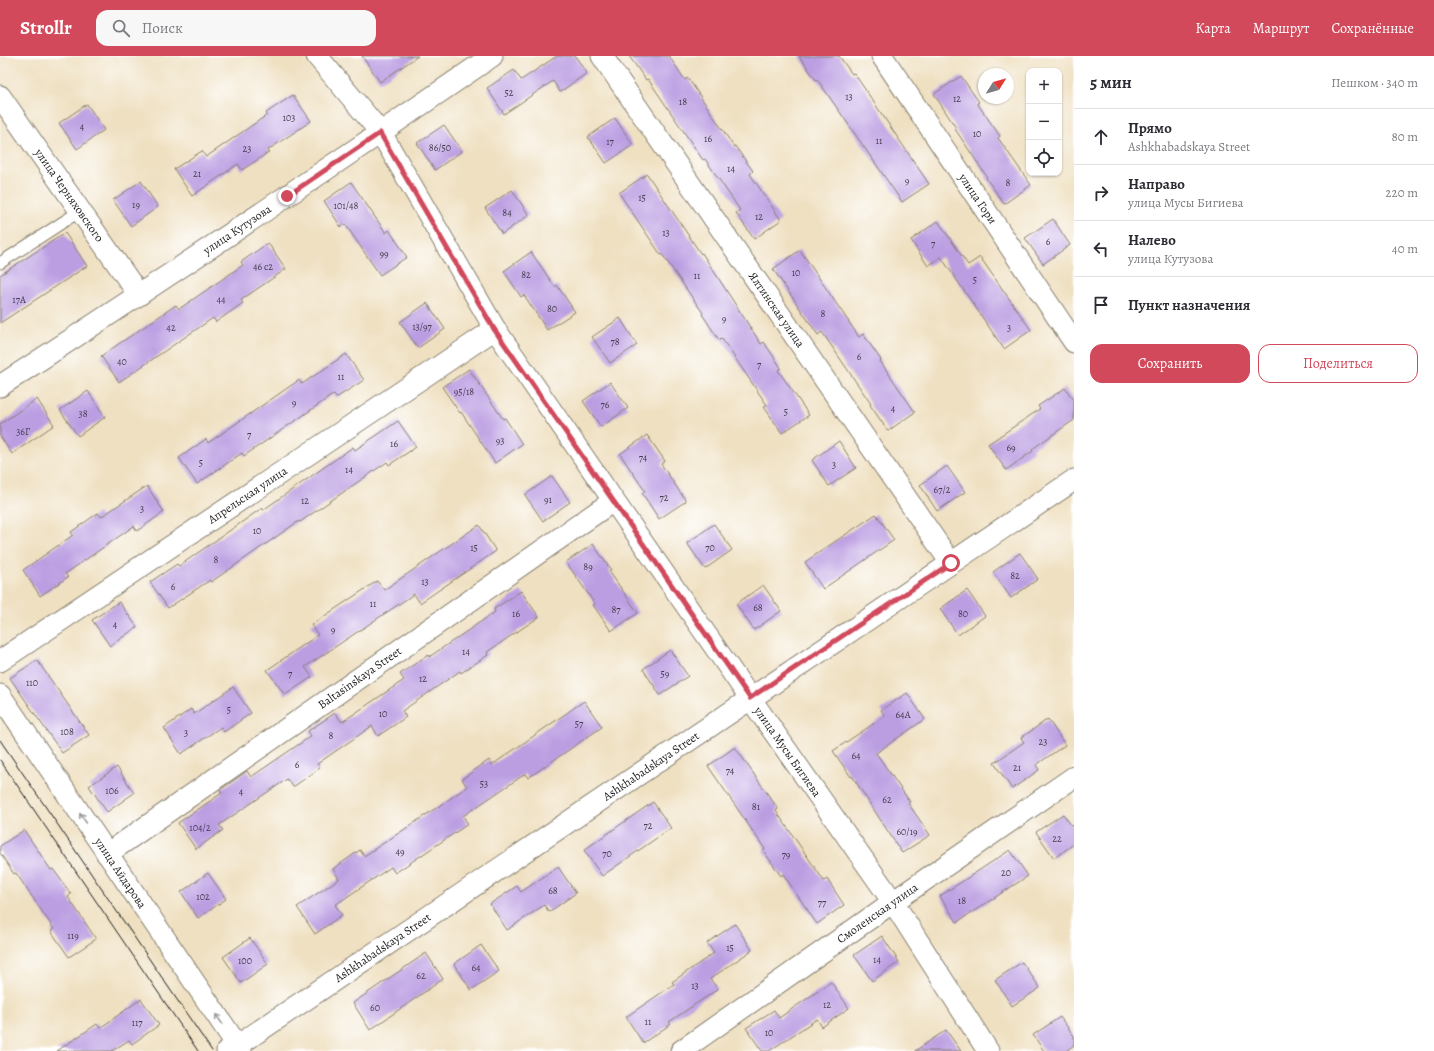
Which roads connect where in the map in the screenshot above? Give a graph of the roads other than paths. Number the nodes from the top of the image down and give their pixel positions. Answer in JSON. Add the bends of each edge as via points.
{"nodes":[{"id":1,"x":316,"y":56,"type":"edge"},
{"id":2,"x":492,"y":56,"type":"edge"},
{"id":3,"x":602,"y":56,"type":"edge"},
{"id":4,"x":882,"y":56,"type":"edge"},
{"id":5,"x":0,"y":96,"type":"edge"},
{"id":6,"x":380,"y":133,"type":"junction"},
{"id":7,"x":80,"y":211,"type":"junction"},
{"id":8,"x":0,"y":264,"type":"edge"},
{"id":9,"x":139,"y":295,"type":"junction"},
{"id":10,"x":494,"y":329,"type":"junction"},
{"id":11,"x":1074,"y":342,"type":"edge"},
{"id":12,"x":0,"y":386,"type":"edge"},
{"id":13,"x":1074,"y":480,"type":"edge"},
{"id":14,"x":613,"y":501,"type":"junction"},
{"id":15,"x":951,"y":563,"type":"junction"},
{"id":16,"x":0,"y":661,"type":"edge"},
{"id":17,"x":0,"y":694,"type":"edge"},
{"id":18,"x":750,"y":698,"type":"junction"},
{"id":19,"x":1074,"y":777,"type":"edge"},
{"id":20,"x":107,"y":854,"type":"junction"},
{"id":21,"x":892,"y":902,"type":"junction"},
{"id":22,"x":235,"y":1049,"type":"edge"},
{"id":23,"x":681,"y":1051,"type":"edge"},
{"id":24,"x":988,"y":1051,"type":"edge"}],
"edges":[{"from":1,"to":6,"type":"street","name":"улица Мусы Бигиева"},
{"from":2,"to":6,"type":"street","name":"улица Кутузова"},
{"from":3,"to":15,"type":"street","name":"Ялтинская улица"},
{"from":4,"to":11,"type":"street","name":"улица Гори"},
{"from":5,"to":7,"type":"street","name":"улица Черняховского"},
{"from":6,"to":9,"type":"street","name":"улица Кутузова"},
{"from":6,"to":10,"type":"street","name":"улица Мусы Бигиева"},
{"from":7,"to":8,"type":"lane"},
{"from":7,"to":9,"type":"street","name":"улица Черняховского"},
{"from":9,"to":12,"type":"street","name":"улица Кутузова"},
{"from":10,"to":14,"type":"street","name":"улица Мусы Бигиева"},
{"from":10,"to":16,"type":"street","name":"Апрельская улица"},
{"from":13,"to":15,"type":"street","name":"Ashkhabadskaya Street"},
{"from":14,"to":18,"type":"street","name":"улица Мусы Бигиева"},
{"from":14,"to":20,"type":"street","name":"Baltasinskaya Street"},
{"from":15,"to":18,"type":"street","name":"Ashkhabadskaya Street"},
{"from":20,"to":17,"type":"street","name":"улица Айдарова","one_way":true},
{"from":18,"to":21,"type":"street","name":"улица Мусы Бигиева"},
{"from":18,"to":22,"type":"street","name":"Ashkhabadskaya Street"},
{"from":19,"to":21,"type":"street","name":"Смоленская улица"},
{"from":22,"to":20,"type":"street","name":"улица Айдарова","one_way":true},
{"from":21,"to":23,"type":"street","name":"Смоленская улица"},
{"from":21,"to":24,"type":"street","name":"улица Мусы Бигиева"}]}
